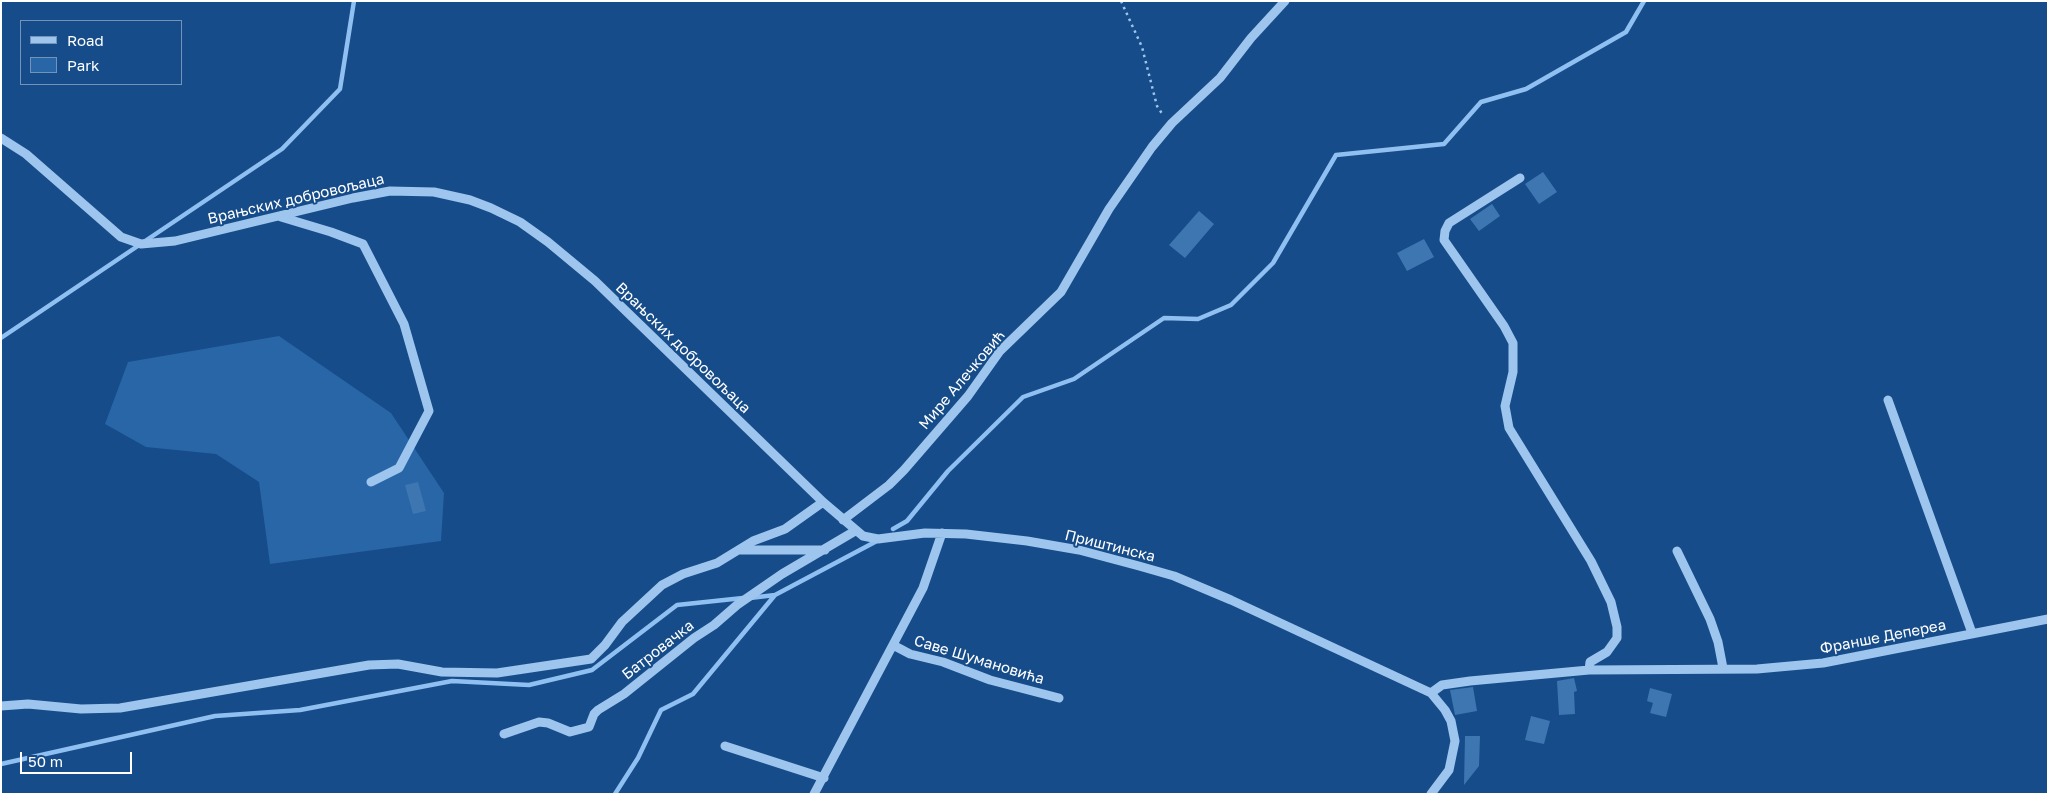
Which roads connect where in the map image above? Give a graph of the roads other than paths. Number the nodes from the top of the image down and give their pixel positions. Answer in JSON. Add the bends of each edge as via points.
{"nodes":[{"id":1,"x":1285,"y":1,"type":"edge"},
{"id":2,"x":1,"y":138,"type":"edge"},
{"id":3,"x":1520,"y":178,"type":"dead end"},
{"id":4,"x":279,"y":216,"type":"junction"},
{"id":5,"x":1888,"y":400,"type":"dead end"},
{"id":6,"x":372,"y":482,"type":"dead end"},
{"id":7,"x":823,"y":502,"type":"junction"},
{"id":8,"x":843,"y":520,"type":"junction"},
{"id":9,"x":855,"y":531,"type":"junction"},
{"id":10,"x":942,"y":533,"type":"junction"},
{"id":11,"x":739,"y":550,"type":"junction"},
{"id":12,"x":825,"y":550,"type":"junction"},
{"id":13,"x":1677,"y":551,"type":"dead end"},
{"id":14,"x":2048,"y":619,"type":"edge"},
{"id":15,"x":1972,"y":633,"type":"junction"},
{"id":16,"x":893,"y":645,"type":"junction"},
{"id":17,"x":1723,"y":668,"type":"junction"},
{"id":18,"x":1589,"y":670,"type":"junction"},
{"id":19,"x":1430,"y":693,"type":"junction"},
{"id":20,"x":1059,"y":698,"type":"dead end"},
{"id":21,"x":1,"y":706,"type":"edge"},
{"id":22,"x":504,"y":734,"type":"dead end"},
{"id":23,"x":725,"y":746,"type":"dead end"},
{"id":24,"x":824,"y":778,"type":"junction"},
{"id":25,"x":814,"y":794,"type":"edge"},
{"id":26,"x":1431,"y":794,"type":"edge"}],
"edges":[{"from":1,"to":8,"type":"street","name":"Мире Алечковић","via":[[1220,78],[1172,123],[1109,209],[1061,292],[1000,351],[968,396],[904,470]]},
{"from":2,"to":4,"type":"street","name":"Врањских добровољаца","via":[[26,154],[113,231],[130,242],[158,244]]},
{"from":3,"to":18,"type":"street","via":[[1449,223],[1444,240],[1504,326],[1512,343],[1514,372],[1505,406],[1509,428],[1591,561],[1611,602],[1617,638],[1607,652],[1590,662]]},
{"from":4,"to":6,"type":"street","via":[[363,244],[404,324],[429,411],[399,468]]},
{"from":4,"to":7,"type":"street","name":"Врањских добровољаца","via":[[372,193],[416,190],[470,200],[520,222],[595,281]]},
{"from":5,"to":15,"type":"street"},
{"from":7,"to":8,"type":"street","name":"Врањских добровољаца"},
{"from":7,"to":11,"type":"street","via":[[786,529]]},
{"from":8,"to":9,"type":"street","name":"Приштинска"},
{"from":9,"to":10,"type":"street","name":"Приштинска","via":[[878,540]]},
{"from":9,"to":12,"type":"street","name":"Батровачка"},
{"from":10,"to":16,"type":"street","name":"Саве Шумановића","via":[[923,588]]},
{"from":10,"to":19,"type":"street","name":"Приштинска","via":[[1027,541],[1079,550],[1165,574],[1231,600]]},
{"from":11,"to":12,"type":"street"},
{"from":11,"to":21,"type":"street","via":[[717,563],[662,585],[622,622],[605,646],[591,658],[497,673],[470,674],[398,664],[369,665],[120,708]]},
{"from":12,"to":22,"type":"street","name":"Батровачка","via":[[737,605],[624,694],[598,710],[589,727],[570,732],[540,722]]},
{"from":13,"to":17,"type":"street","via":[[1710,619]]},
{"from":14,"to":15,"type":"street","name":"Франше Депереа"},
{"from":15,"to":17,"type":"street","name":"Франше Депереа","via":[[1823,663],[1757,669]]},
{"from":16,"to":20,"type":"street","name":"Саве Шумановића","via":[[910,654],[943,662],[990,680]]},
{"from":16,"to":24,"type":"street","name":"Саве Шумановића"},
{"from":17,"to":18,"type":"street","name":"Франше Депереа"},
{"from":18,"to":19,"type":"street","name":"Франше Депереа","via":[[1442,685]]},
{"from":19,"to":26,"type":"street","via":[[1451,721],[1455,741],[1449,770]]},
{"from":23,"to":24,"type":"street"},
{"from":24,"to":25,"type":"street","name":"Саве Шумановића"}]}
